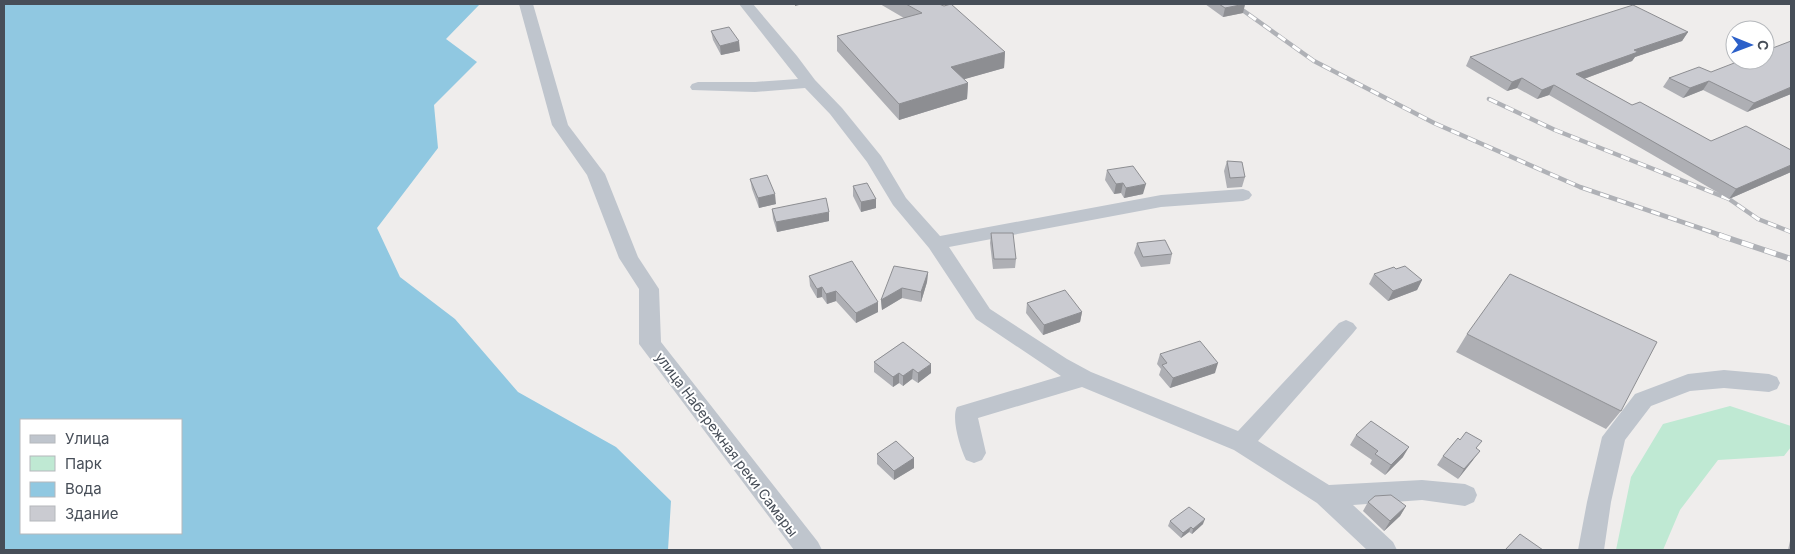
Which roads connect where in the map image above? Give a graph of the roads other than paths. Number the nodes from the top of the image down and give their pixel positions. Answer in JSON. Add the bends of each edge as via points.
{"nodes":[{"id":1,"x":526,"y":4,"type":"edge"},
{"id":2,"x":746,"y":4,"type":"edge"},
{"id":3,"x":809,"y":83,"type":"junction"},
{"id":4,"x":698,"y":87,"type":"dead end"},
{"id":5,"x":1243,"y":195,"type":"dead end"},
{"id":6,"x":936,"y":243,"type":"junction"},
{"id":7,"x":1346,"y":328,"type":"dead end"},
{"id":8,"x":1083,"y":378,"type":"junction"},
{"id":9,"x":1769,"y":383,"type":"dead end"},
{"id":10,"x":1242,"y":443,"type":"junction"},
{"id":11,"x":974,"y":453,"type":"dead end"},
{"id":12,"x":1465,"y":495,"type":"dead end"},
{"id":13,"x":1326,"y":496,"type":"junction"},
{"id":14,"x":808,"y":550,"type":"edge"},
{"id":15,"x":1384,"y":550,"type":"edge"},
{"id":16,"x":1591,"y":550,"type":"edge"}],
"edges":[{"from":1,"to":14,"type":"street","name":"улица Набережная реки Самары","via":[[560,125],[596,174],[629,258],[649,289],[650,344]]},
{"from":2,"to":3,"type":"street"},
{"from":3,"to":4,"type":"street"},
{"from":3,"to":6,"type":"street","via":[[853,132],[875,160],[899,201]]},
{"from":5,"to":6,"type":"street","via":[[1161,201]]},
{"from":6,"to":8,"type":"street","via":[[983,314]]},
{"from":7,"to":10,"type":"street"},
{"from":8,"to":10,"type":"street"},
{"from":8,"to":11,"type":"street","via":[[965,413]]},
{"from":9,"to":16,"type":"street","via":[[1724,379],[1688,383],[1643,400],[1614,437]]},
{"from":10,"to":13,"type":"street"},
{"from":12,"to":13,"type":"street","via":[[1422,490]]},
{"from":13,"to":15,"type":"street"}]}
